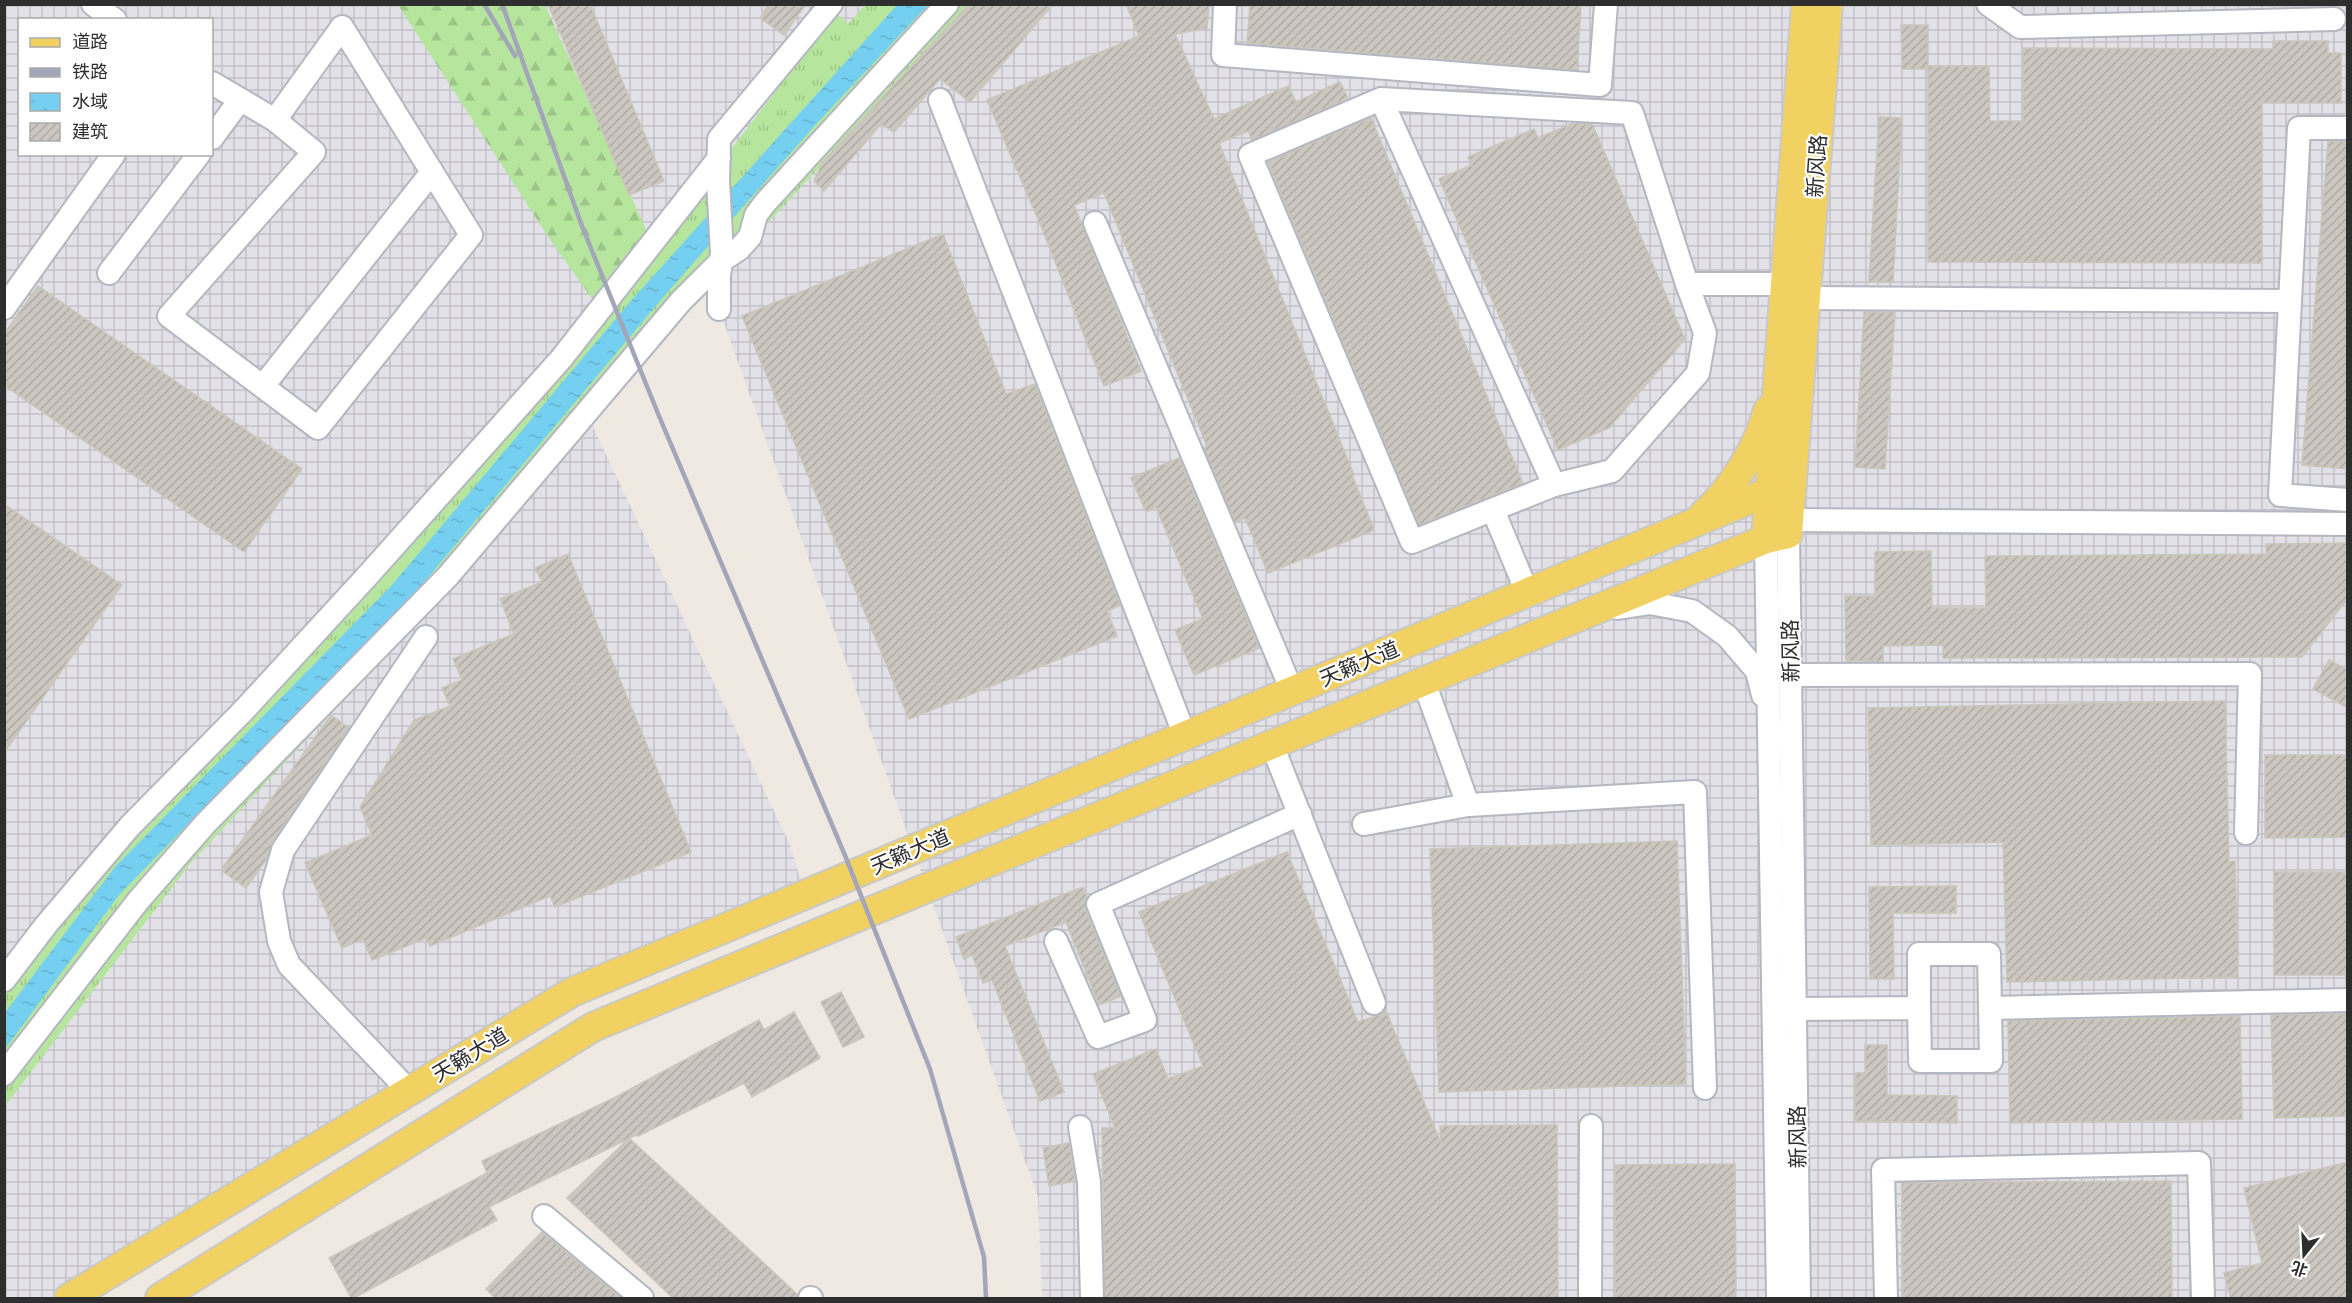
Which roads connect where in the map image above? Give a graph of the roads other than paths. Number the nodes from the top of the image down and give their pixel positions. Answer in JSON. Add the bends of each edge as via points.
{"nodes":[{"id":1,"x":93,"y":4,"type":"edge"},
{"id":2,"x":831,"y":4,"type":"edge"},
{"id":3,"x":947,"y":4,"type":"edge"},
{"id":4,"x":1225,"y":4,"type":"edge"},
{"id":5,"x":1606,"y":4,"type":"edge"},
{"id":6,"x":1806,"y":4,"type":"edge"},
{"id":7,"x":1828,"y":4,"type":"edge"},
{"id":8,"x":1988,"y":4,"type":"edge"},
{"id":9,"x":112,"y":18,"type":"edge"},
{"id":10,"x":2334,"y":19,"type":"dead end"},
{"id":11,"x":213,"y":84,"type":"edge"},
{"id":12,"x":1381,"y":99,"type":"junction"},
{"id":13,"x":240,"y":100,"type":"junction"},
{"id":14,"x":940,"y":100,"type":"dead end"},
{"id":15,"x":275,"y":120,"type":"junction"},
{"id":16,"x":2348,"y":128,"type":"edge"},
{"id":17,"x":213,"y":137,"type":"edge"},
{"id":18,"x":113,"y":156,"type":"edge"},
{"id":19,"x":197,"y":156,"type":"edge"},
{"id":20,"x":719,"y":158,"type":"junction"},
{"id":21,"x":432,"y":172,"type":"junction"},
{"id":22,"x":1095,"y":223,"type":"dead end"},
{"id":23,"x":721,"y":257,"type":"junction"},
{"id":24,"x":109,"y":273,"type":"dead end"},
{"id":25,"x":1687,"y":284,"type":"junction"},
{"id":26,"x":1796,"y":291,"type":"junction"},
{"id":27,"x":2289,"y":301,"type":"junction"},
{"id":28,"x":4,"y":308,"type":"edge"},
{"id":29,"x":718,"y":309,"type":"dead end"},
{"id":30,"x":1780,"y":365,"type":"junction"},
{"id":31,"x":263,"y":386,"type":"junction"},
{"id":32,"x":1554,"y":486,"type":"junction"},
{"id":33,"x":1782,"y":486,"type":"junction"},
{"id":34,"x":2348,"y":500,"type":"edge"},
{"id":35,"x":1493,"y":510,"type":"junction"},
{"id":36,"x":1695,"y":522,"type":"junction"},
{"id":37,"x":2348,"y":524,"type":"edge"},
{"id":38,"x":1781,"y":531,"type":"junction"},
{"id":39,"x":1527,"y":592,"type":"junction"},
{"id":40,"x":1587,"y":614,"type":"junction"},
{"id":41,"x":426,"y":637,"type":"dead end"},
{"id":42,"x":1790,"y":675,"type":"junction"},
{"id":43,"x":1424,"y":681,"type":"junction"},
{"id":44,"x":1293,"y":691,"type":"junction"},
{"id":45,"x":1769,"y":717,"type":"junction"},
{"id":46,"x":1185,"y":736,"type":"junction"},
{"id":47,"x":1272,"y":745,"type":"junction"},
{"id":48,"x":1468,"y":805,"type":"junction"},
{"id":49,"x":1300,"y":814,"type":"junction"},
{"id":50,"x":1364,"y":824,"type":"dead end"},
{"id":51,"x":2246,"y":833,"type":"dead end"},
{"id":52,"x":1056,"y":941,"type":"dead end"},
{"id":53,"x":4,"y":980,"type":"edge"},
{"id":54,"x":2348,"y":1000,"type":"edge"},
{"id":55,"x":1374,"y":1003,"type":"dead end"},
{"id":56,"x":1919,"y":1008,"type":"junction"},
{"id":57,"x":1989,"y":1008,"type":"junction"},
{"id":58,"x":1795,"y":1009,"type":"junction"},
{"id":59,"x":4,"y":1074,"type":"edge"},
{"id":60,"x":1705,"y":1088,"type":"dead end"},
{"id":61,"x":409,"y":1091,"type":"junction"},
{"id":62,"x":1591,"y":1126,"type":"dead end"},
{"id":63,"x":1080,"y":1127,"type":"dead end"},
{"id":64,"x":544,"y":1216,"type":"dead end"},
{"id":65,"x":69,"y":1299,"type":"edge"},
{"id":66,"x":160,"y":1299,"type":"edge"},
{"id":67,"x":642,"y":1299,"type":"edge"},
{"id":68,"x":1092,"y":1299,"type":"edge"},
{"id":69,"x":1590,"y":1299,"type":"edge"},
{"id":70,"x":1778,"y":1299,"type":"edge"},
{"id":71,"x":1799,"y":1299,"type":"edge"},
{"id":72,"x":1886,"y":1299,"type":"edge"},
{"id":73,"x":2203,"y":1299,"type":"edge"}],
"edges":[{"from":1,"to":9,"type":"street"},
{"from":2,"to":20,"type":"street","via":[[719,139]]},
{"from":3,"to":23,"type":"street","via":[[765,203],[756,215],[750,237],[739,249]]},
{"from":4,"to":5,"type":"street","via":[[1222,56],[1600,85]]},
{"from":6,"to":26,"type":"main road","name":"新风路"},
{"from":7,"to":26,"type":"main road","name":"新风路"},
{"from":8,"to":10,"type":"street","via":[[2020,27]]},
{"from":11,"to":13,"type":"street"},
{"from":12,"to":25,"type":"street","via":[[1632,113]]},
{"from":12,"to":32,"type":"street"},
{"from":12,"to":35,"type":"street","via":[[1250,155],[1412,542]]},
{"from":13,"to":15,"type":"street"},
{"from":13,"to":17,"type":"street"},
{"from":14,"to":46,"type":"street"},
{"from":15,"to":21,"type":"street","via":[[342,27]]},
{"from":15,"to":31,"type":"street","via":[[314,152],[169,316]]},
{"from":16,"to":27,"type":"street","via":[[2299,128]]},
{"from":18,"to":28,"type":"street"},
{"from":19,"to":24,"type":"street"},
{"from":20,"to":23,"type":"street"},
{"from":20,"to":53,"type":"street","via":[[561,359],[244,710],[130,826]]},
{"from":21,"to":31,"type":"street"},
{"from":21,"to":31,"type":"street","via":[[471,235],[377,355],[318,428]]},
{"from":22,"to":44,"type":"street"},
{"from":23,"to":29,"type":"street"},
{"from":23,"to":59,"type":"street","via":[[428,598],[205,824],[138,901]]},
{"from":25,"to":26,"type":"street"},
{"from":25,"to":32,"type":"street","via":[[1705,333],[1698,373],[1612,471]]},
{"from":26,"to":27,"type":"street"},
{"from":26,"to":30,"type":"main road","name":"新风路"},
{"from":26,"to":33,"type":"main road","name":"新风路"},
{"from":27,"to":34,"type":"street","via":[[2280,495]]},
{"from":30,"to":33,"type":"main road","name":"新风路"},
{"from":30,"to":36,"type":"main road","via":[[1763,429],[1719,500]]},
{"from":32,"to":35,"type":"street"},
{"from":33,"to":36,"type":"main road","name":"天籁大道"},
{"from":33,"to":38,"type":"main road","name":"新风路"},
{"from":35,"to":39,"type":"street"},
{"from":36,"to":39,"type":"main road","name":"天籁大道"},
{"from":37,"to":38,"type":"street"},
{"from":38,"to":40,"type":"main road","name":"天籁大道"},
{"from":38,"to":42,"type":"street","name":"新风路"},
{"from":38,"to":45,"type":"street","name":"新风路"},
{"from":39,"to":44,"type":"main road","name":"天籁大道"},
{"from":40,"to":43,"type":"main road","name":"天籁大道"},
{"from":40,"to":45,"type":"street","via":[[1650,603],[1692,611],[1727,636],[1757,671]]},
{"from":41,"to":61,"type":"street","via":[[283,850],[271,892],[279,941],[289,965]]},
{"from":42,"to":51,"type":"street","via":[[2250,674]]},
{"from":42,"to":58,"type":"street","name":"新风路"},
{"from":43,"to":47,"type":"main road","name":"天籁大道"},
{"from":43,"to":48,"type":"street"},
{"from":44,"to":46,"type":"main road","name":"天籁大道"},
{"from":45,"to":70,"type":"street","name":"新风路"},
{"from":46,"to":61,"type":"main road","name":"天籁大道","via":[[572,992]]},
{"from":47,"to":49,"type":"street"},
{"from":47,"to":66,"type":"main road","name":"天籁大道","via":[[593,1027]]},
{"from":48,"to":50,"type":"street"},
{"from":48,"to":60,"type":"street","via":[[1695,792]]},
{"from":49,"to":52,"type":"street","via":[[1098,904],[1145,1020],[1098,1037]]},
{"from":49,"to":55,"type":"street"},
{"from":54,"to":57,"type":"street"},
{"from":56,"to":57,"type":"street","via":[[1920,1061],[1991,1061]]},
{"from":56,"to":57,"type":"street","via":[[1919,954],[1989,954]]},
{"from":56,"to":58,"type":"street"},
{"from":58,"to":71,"type":"street","name":"新风路"},
{"from":61,"to":65,"type":"main road","name":"天籁大道"},
{"from":62,"to":69,"type":"street"},
{"from":63,"to":68,"type":"street","via":[[1089,1182]]},
{"from":64,"to":67,"type":"street"},
{"from":72,"to":73,"type":"street","via":[[1883,1170],[2199,1163]]}]}
